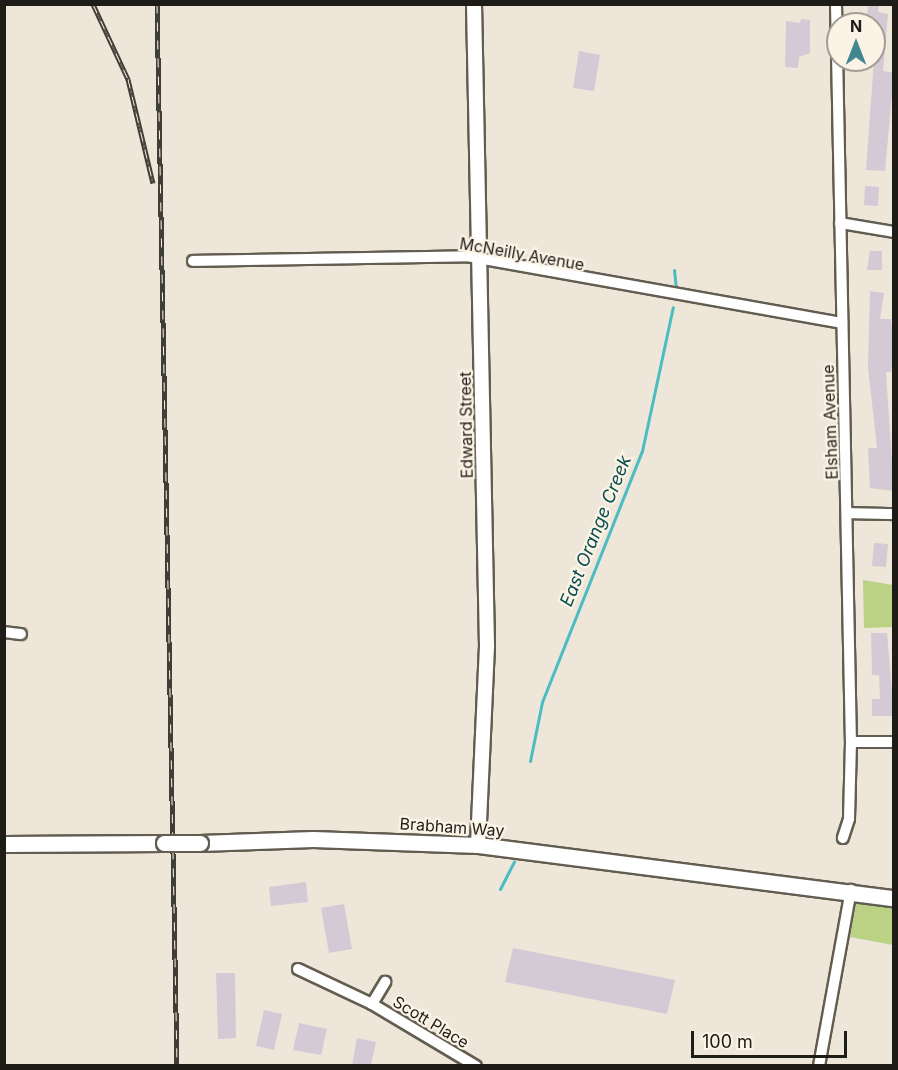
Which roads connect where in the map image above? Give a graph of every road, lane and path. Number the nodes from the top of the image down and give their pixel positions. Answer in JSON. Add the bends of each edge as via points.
{"nodes":[{"id":1,"x":474,"y":4,"type":"edge"},
{"id":2,"x":836,"y":4,"type":"edge"},
{"id":3,"x":840,"y":223,"type":"junction"},
{"id":4,"x":894,"y":232,"type":"edge"},
{"id":5,"x":479,"y":260,"type":"junction"},
{"id":6,"x":194,"y":261,"type":"dead end"},
{"id":7,"x":842,"y":323,"type":"junction"},
{"id":8,"x":849,"y":513,"type":"junction"},
{"id":9,"x":894,"y":514,"type":"edge"},
{"id":10,"x":4,"y":632,"type":"edge"},
{"id":11,"x":21,"y":634,"type":"dead end"},
{"id":12,"x":851,"y":742,"type":"junction"},
{"id":13,"x":894,"y":742,"type":"edge"},
{"id":14,"x":843,"y":838,"type":"dead end"},
{"id":15,"x":4,"y":844,"type":"edge"},
{"id":16,"x":478,"y":845,"type":"junction"},
{"id":17,"x":851,"y":890,"type":"junction"},
{"id":18,"x":894,"y":898,"type":"edge"},
{"id":19,"x":298,"y":969,"type":"dead end"},
{"id":20,"x":385,"y":982,"type":"dead end"},
{"id":21,"x":372,"y":1004,"type":"junction"},
{"id":22,"x":476,"y":1065,"type":"edge"},
{"id":23,"x":819,"y":1065,"type":"edge"}],
"edges":[{"from":1,"to":5,"type":"street","name":"Edward Street"},
{"from":2,"to":3,"type":"street","name":"Elsham Avenue"},
{"from":3,"to":4,"type":"street"},
{"from":3,"to":7,"type":"street","name":"Elsham Avenue"},
{"from":5,"to":6,"type":"street","name":"McNeilly Avenue","via":[[355,256]]},
{"from":5,"to":7,"type":"street","name":"McNeilly Avenue"},
{"from":5,"to":16,"type":"street","name":"Edward Street","via":[[487,646]]},
{"from":7,"to":8,"type":"street","name":"Elsham Avenue"},
{"from":8,"to":9,"type":"street"},
{"from":8,"to":12,"type":"street","name":"Elsham Avenue"},
{"from":10,"to":11,"type":"street"},
{"from":12,"to":13,"type":"street"},
{"from":12,"to":14,"type":"street","name":"Elsham Avenue","via":[[849,819]]},
{"from":15,"to":16,"type":"main road","name":"Brabham Way","bridge":true,"via":[[313,839]]},
{"from":16,"to":17,"type":"main road","name":"Brabham Way"},
{"from":17,"to":18,"type":"main road","name":"Brabham Way"},
{"from":17,"to":23,"type":"street"},
{"from":19,"to":21,"type":"street","name":"Scott Place"},
{"from":20,"to":21,"type":"street","name":"Scott Place"},
{"from":21,"to":22,"type":"street","name":"Scott Place"}]}
